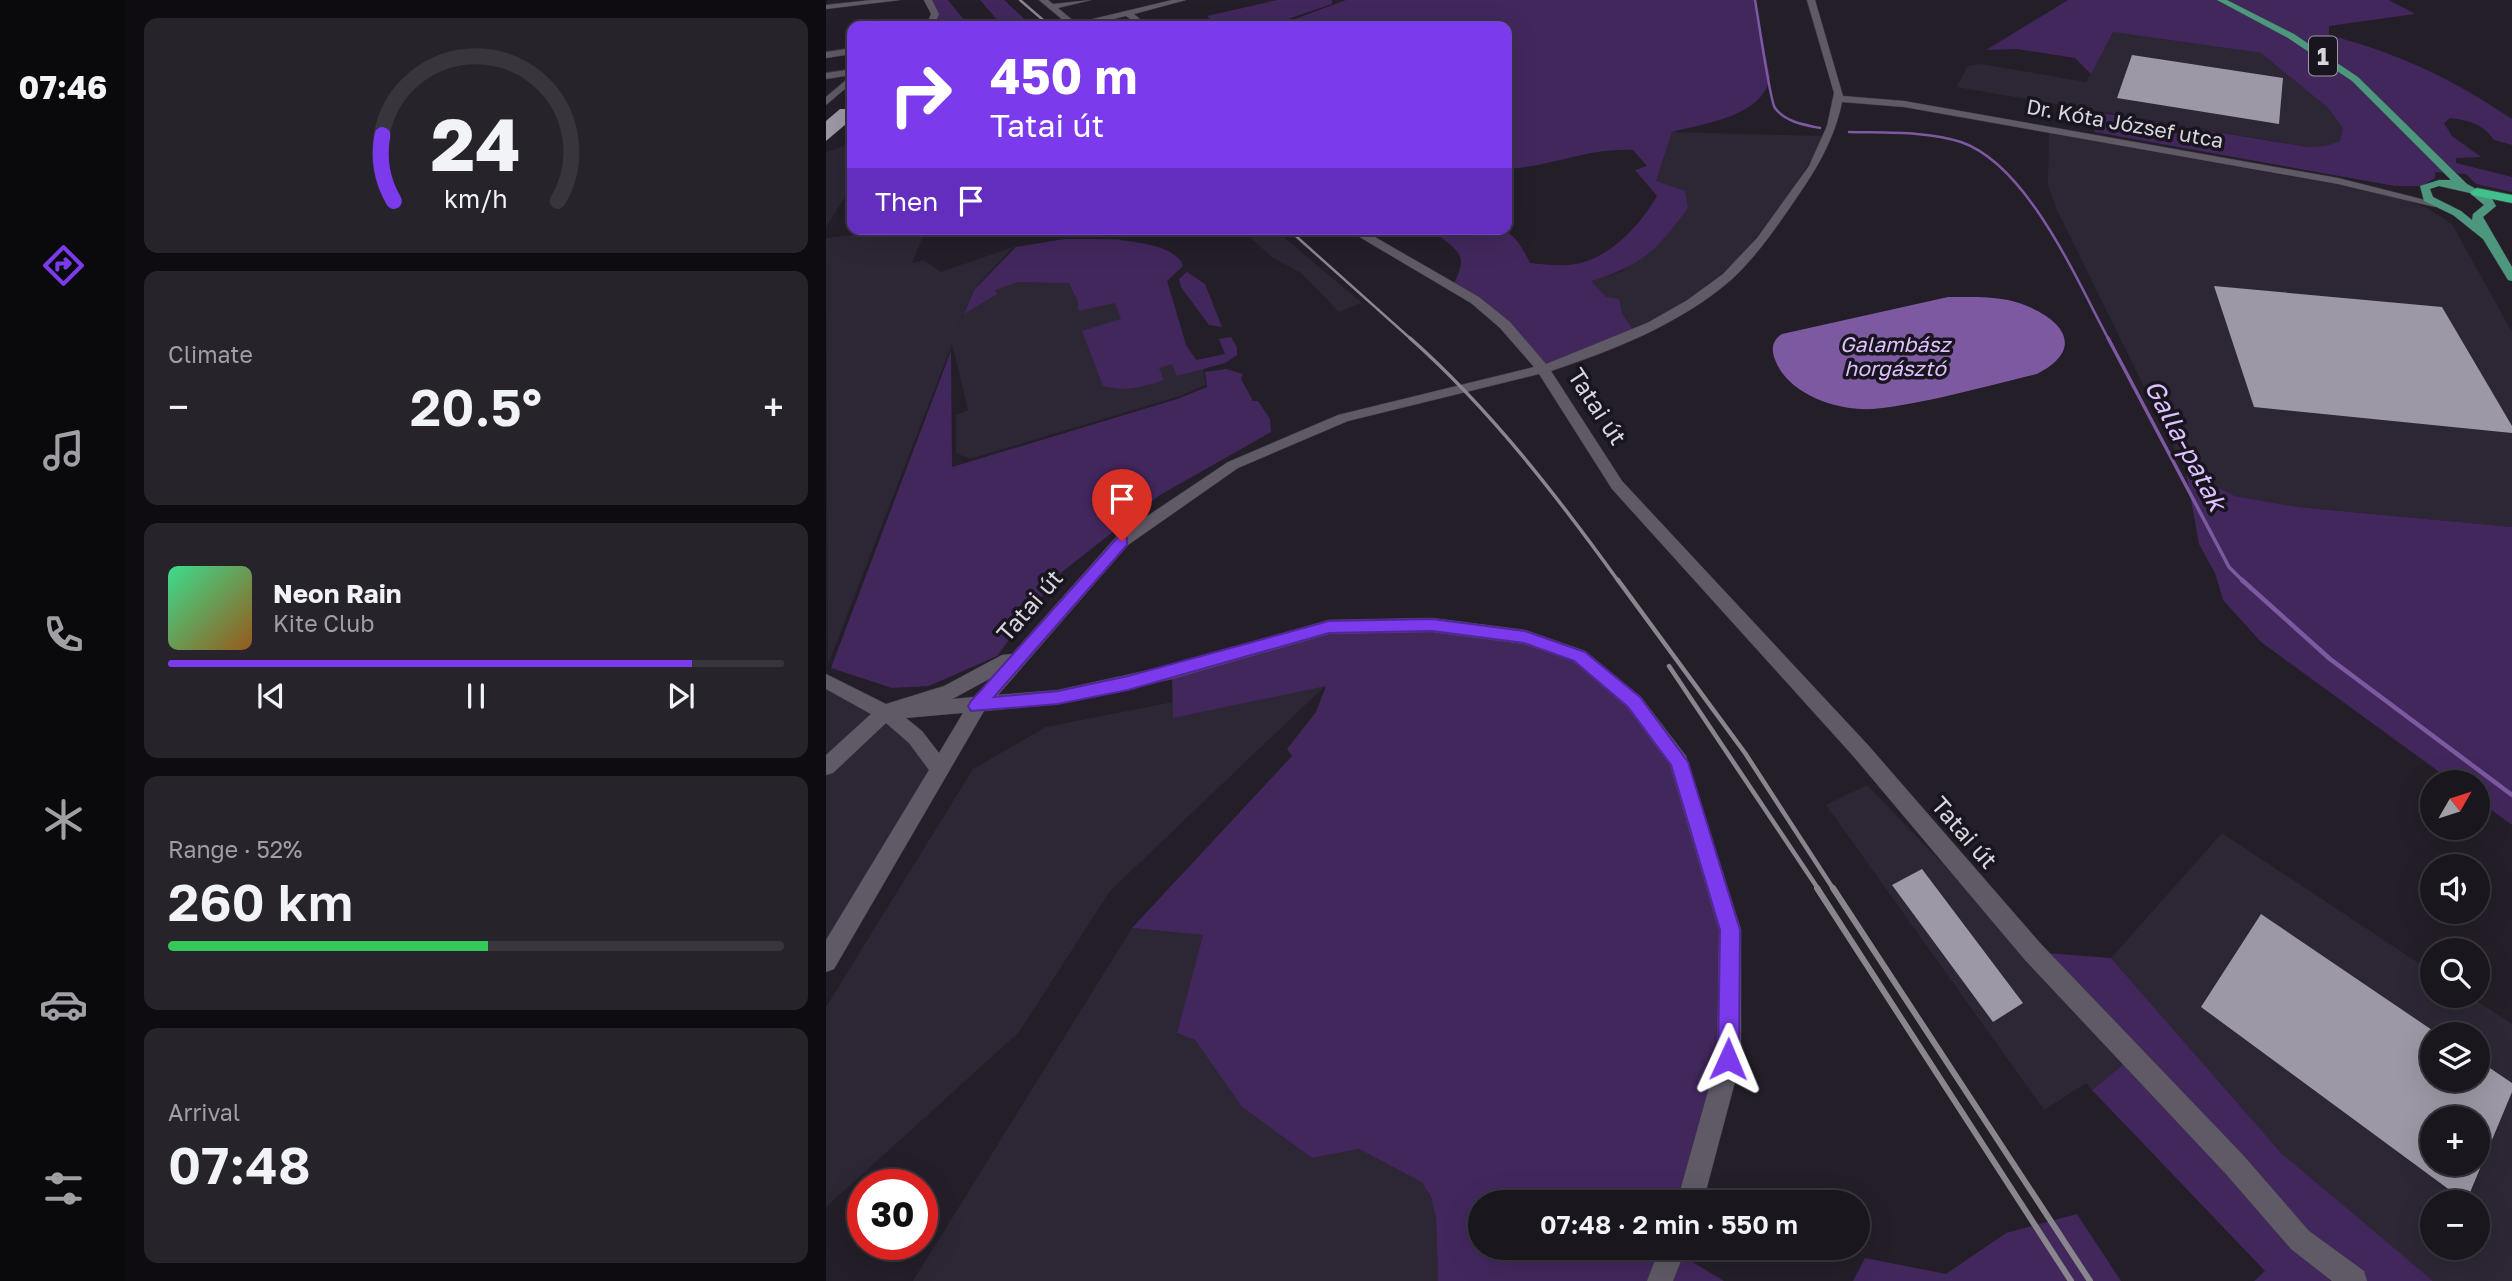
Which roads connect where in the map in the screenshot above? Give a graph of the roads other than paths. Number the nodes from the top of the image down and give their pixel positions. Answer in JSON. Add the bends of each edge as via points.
{"nodes":[{"id":1,"x":891,"y":0,"type":"edge"},
{"id":2,"x":928,"y":0,"type":"edge"},
{"id":3,"x":1043,"y":0,"type":"edge"},
{"id":4,"x":1087,"y":0,"type":"edge"},
{"id":5,"x":1182,"y":0,"type":"edge"},
{"id":6,"x":1811,"y":0,"type":"edge"},
{"id":7,"x":2221,"y":0,"type":"edge"},
{"id":8,"x":826,"y":7,"type":"edge"},
{"id":9,"x":1052,"y":8,"type":"junction"},
{"id":10,"x":881,"y":12,"type":"dead end"},
{"id":11,"x":1127,"y":13,"type":"junction"},
{"id":12,"x":932,"y":21,"type":"edge"},
{"id":13,"x":1068,"y":21,"type":"edge"},
{"id":14,"x":1094,"y":21,"type":"edge"},
{"id":15,"x":1137,"y":21,"type":"edge"},
{"id":16,"x":847,"y":52,"type":"edge"},
{"id":17,"x":826,"y":55,"type":"edge"},
{"id":18,"x":847,"y":73,"type":"edge"},
{"id":19,"x":826,"y":76,"type":"edge"},
{"id":20,"x":847,"y":83,"type":"edge"},
{"id":21,"x":1843,"y":89,"type":"junction"},
{"id":22,"x":1887,"y":99,"type":"junction"},
{"id":23,"x":826,"y":102,"type":"edge"},
{"id":24,"x":1904,"y":104,"type":"junction"},
{"id":25,"x":2410,"y":134,"type":"junction"},
{"id":26,"x":2338,"y":180,"type":"junction"},
{"id":27,"x":2429,"y":186,"type":"junction"},
{"id":28,"x":2470,"y":189,"type":"junction"},
{"id":29,"x":2512,"y":199,"type":"edge"},
{"id":30,"x":2441,"y":206,"type":"junction"},
{"id":31,"x":2512,"y":206,"type":"edge"},
{"id":32,"x":2486,"y":210,"type":"junction"},
{"id":33,"x":1362,"y":235,"type":"edge"},
{"id":34,"x":2484,"y":236,"type":"junction"},
{"id":35,"x":2512,"y":277,"type":"edge"},
{"id":36,"x":1543,"y":369,"type":"junction"},
{"id":37,"x":1023,"y":651,"type":"junction"},
{"id":38,"x":826,"y":681,"type":"edge"},
{"id":39,"x":977,"y":706,"type":"junction"},
{"id":40,"x":885,"y":712,"type":"junction"},
{"id":41,"x":826,"y":768,"type":"edge"},
{"id":42,"x":938,"y":768,"type":"junction"},
{"id":43,"x":826,"y":961,"type":"edge"},
{"id":44,"x":1693,"y":1190,"type":"edge"},
{"id":45,"x":1669,"y":1260,"type":"edge"},
{"id":46,"x":1660,"y":1281,"type":"edge"},
{"id":47,"x":2354,"y":1281,"type":"edge"}],
"edges":[{"from":1,"to":8,"type":"street"},
{"from":1,"to":10,"type":"street"},
{"from":2,"to":12,"type":"street","via":[[935,14]]},
{"from":3,"to":9,"type":"street"},
{"from":4,"to":9,"type":"street"},
{"from":5,"to":11,"type":"street"},
{"from":6,"to":21,"type":"street"},
{"from":7,"to":25,"type":"main road","number":"1","via":[[2326,58],[2370,91]]},
{"from":9,"to":13,"type":"street"},
{"from":11,"to":14,"type":"street"},
{"from":11,"to":15,"type":"street"},
{"from":16,"to":17,"type":"street"},
{"from":18,"to":19,"type":"street"},
{"from":20,"to":23,"type":"street"},
{"from":21,"to":22,"type":"street","name":"Dr. Kóta József utca"},
{"from":21,"to":22,"type":"street","name":"Dr. Kóta József utca"},
{"from":21,"to":24,"type":"street","name":"Dr. Kóta József utca"},
{"from":21,"to":36,"type":"street","via":[[1814,166],[1727,277],[1640,332]]},
{"from":22,"to":24,"type":"street","name":"Dr. Kóta József utca"},
{"from":24,"to":26,"type":"street","name":"Dr. Kóta József utca"},
{"from":25,"to":27,"type":"main road","number":"1","via":[[2433,171]]},
{"from":25,"to":28,"type":"main road","number":"1"},
{"from":26,"to":27,"type":"street"},
{"from":26,"to":30,"type":"street"},
{"from":27,"to":28,"type":"main road"},
{"from":27,"to":30,"type":"main road","number":"1","via":[[2423,194]]},
{"from":28,"to":29,"type":"highway"},
{"from":28,"to":32,"type":"main road","number":"1","via":[[2489,202]]},
{"from":30,"to":32,"type":"main road"},
{"from":30,"to":34,"type":"main road","number":"1"},
{"from":31,"to":32,"type":"highway"},
{"from":32,"to":34,"type":"main road","via":[[2477,216]]},
{"from":33,"to":36,"type":"street","via":[[1475,300],[1505,325]]},
{"from":34,"to":35,"type":"main road","number":"1"},
{"from":36,"to":37,"type":"street","name":"Tatai út","via":[[1343,418],[1233,465],[1122,541]]},
{"from":36,"to":47,"type":"street","name":"Tatai út","via":[[1617,485],[1861,751],[2034,952],[2300,1240]]},
{"from":37,"to":39,"type":"street","name":"Tatai út"},
{"from":37,"to":40,"type":"street","via":[[950,692]]},
{"from":38,"to":40,"type":"street"},
{"from":39,"to":40,"type":"street"},
{"from":39,"to":42,"type":"street","name":"Tatai út"},
{"from":39,"to":44,"type":"street","via":[[1058,698],[1128,683],[1329,627],[1432,625],[1525,637],[1580,656],[1634,702],[1679,762],[1730,930],[1728,1059]]},
{"from":40,"to":41,"type":"street"},
{"from":40,"to":42,"type":"street","via":[[924,743]]},
{"from":42,"to":43,"type":"street","name":"Tatai út"},
{"from":45,"to":46,"type":"street"}]}
